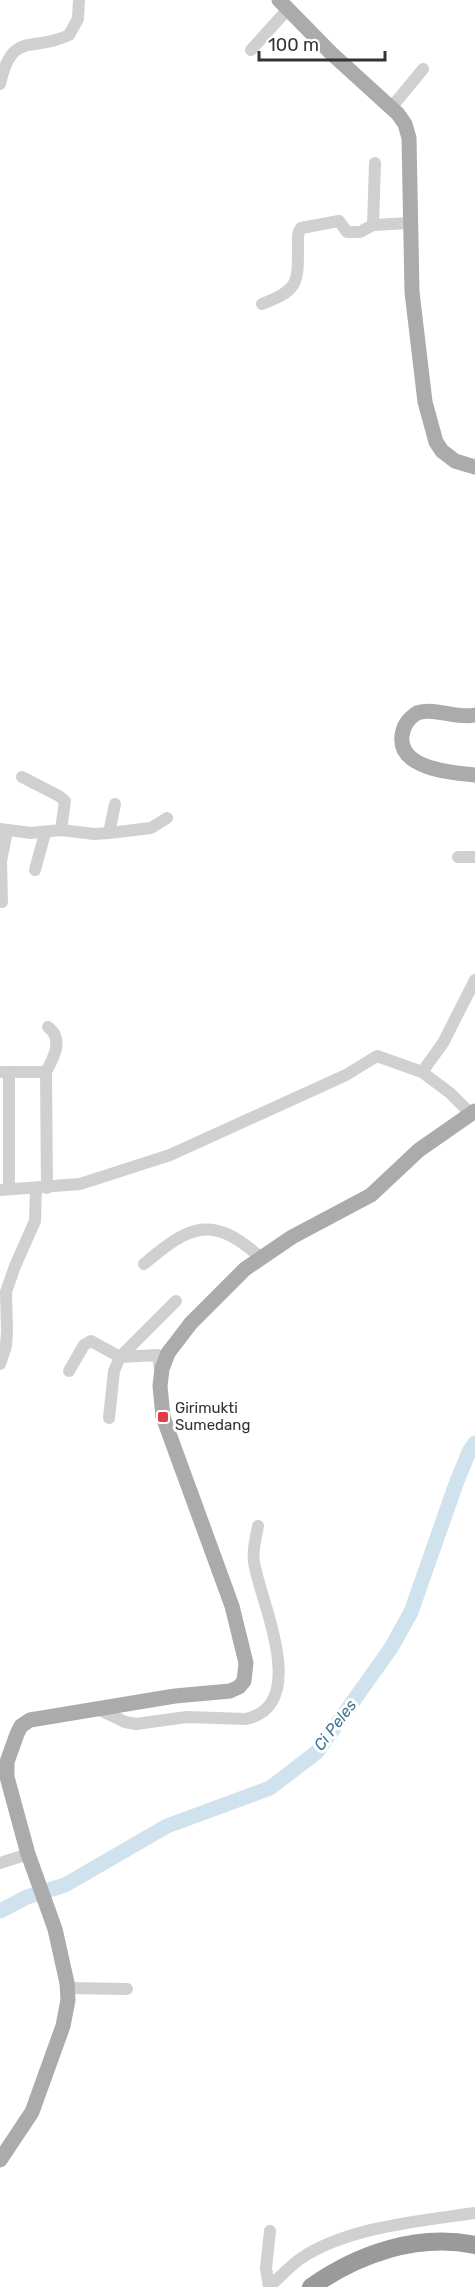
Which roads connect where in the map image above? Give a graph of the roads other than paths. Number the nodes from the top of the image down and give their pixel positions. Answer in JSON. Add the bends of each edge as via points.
{"nodes":[{"id":1,"x":79,"y":0,"type":"edge"},
{"id":2,"x":284,"y":5,"type":"edge"},
{"id":3,"x":251,"y":51,"type":"dead end"},
{"id":4,"x":423,"y":69,"type":"dead end"},
{"id":5,"x":0,"y":84,"type":"edge"},
{"id":6,"x":391,"y":108,"type":"junction"},
{"id":7,"x":375,"y":163,"type":"dead end"},
{"id":8,"x":410,"y":223,"type":"junction"},
{"id":9,"x":373,"y":225,"type":"junction"},
{"id":10,"x":262,"y":304,"type":"dead end"},
{"id":11,"x":475,"y":467,"type":"edge"},
{"id":12,"x":475,"y":715,"type":"edge"},
{"id":13,"x":475,"y":775,"type":"edge"},
{"id":14,"x":22,"y":777,"type":"dead end"},
{"id":15,"x":116,"y":804,"type":"dead end"},
{"id":16,"x":167,"y":818,"type":"dead end"},
{"id":17,"x":3,"y":830,"type":"edge"},
{"id":18,"x":61,"y":830,"type":"junction"},
{"id":19,"x":45,"y":833,"type":"junction"},
{"id":20,"x":109,"y":834,"type":"junction"},
{"id":21,"x":458,"y":856,"type":"dead end"},
{"id":22,"x":475,"y":857,"type":"edge"},
{"id":23,"x":35,"y":870,"type":"dead end"},
{"id":24,"x":2,"y":902,"type":"dead end"},
{"id":25,"x":475,"y":980,"type":"edge"},
{"id":26,"x":48,"y":1027,"type":"dead end"},
{"id":27,"x":5,"y":1072,"type":"edge"},
{"id":28,"x":46,"y":1072,"type":"junction"},
{"id":29,"x":422,"y":1072,"type":"junction"},
{"id":30,"x":473,"y":1112,"type":"edge"},
{"id":31,"x":41,"y":1188,"type":"junction"},
{"id":32,"x":4,"y":1189,"type":"edge"},
{"id":33,"x":260,"y":1257,"type":"junction"},
{"id":34,"x":144,"y":1264,"type":"dead end"},
{"id":35,"x":176,"y":1301,"type":"dead end"},
{"id":36,"x":120,"y":1357,"type":"junction"},
{"id":37,"x":0,"y":1364,"type":"edge"},
{"id":38,"x":69,"y":1371,"type":"dead end"},
{"id":39,"x":161,"y":1374,"type":"junction"},
{"id":40,"x":110,"y":1418,"type":"dead end"},
{"id":41,"x":258,"y":1526,"type":"dead end"},
{"id":42,"x":98,"y":1709,"type":"junction"},
{"id":43,"x":28,"y":1854,"type":"junction"},
{"id":44,"x":0,"y":1863,"type":"edge"},
{"id":45,"x":68,"y":1988,"type":"junction"},
{"id":46,"x":127,"y":1989,"type":"dead end"},
{"id":47,"x":0,"y":2160,"type":"edge"},
{"id":48,"x":475,"y":2213,"type":"edge"},
{"id":49,"x":270,"y":2231,"type":"dead end"},
{"id":50,"x":475,"y":2246,"type":"edge"},
{"id":51,"x":269,"y":2287,"type":"edge"},
{"id":52,"x":310,"y":2287,"type":"edge"}],
"edges":[{"from":1,"to":5,"type":"street","via":[[78,19],[69,35],[17,49],[6,63]]},
{"from":2,"to":3,"type":"street"},
{"from":2,"to":6,"type":"main road"},
{"from":4,"to":6,"type":"street"},
{"from":6,"to":8,"type":"main road","via":[[408,131]]},
{"from":7,"to":9,"type":"street"},
{"from":8,"to":9,"type":"street"},
{"from":8,"to":11,"type":"main road","via":[[412,292],[425,402],[433,433],[447,456]]},
{"from":9,"to":10,"type":"street","via":[[356,233],[348,232],[339,221],[299,229],[298,279],[285,295]]},
{"from":12,"to":13,"type":"main road","via":[[417,713],[406,724],[402,739],[405,750],[418,762]]},
{"from":14,"to":18,"type":"street","via":[[65,801]]},
{"from":15,"to":20,"type":"street"},
{"from":16,"to":20,"type":"street","via":[[151,828]]},
{"from":17,"to":19,"type":"street"},
{"from":17,"to":24,"type":"street"},
{"from":18,"to":19,"type":"street"},
{"from":18,"to":20,"type":"street"},
{"from":19,"to":23,"type":"street"},
{"from":21,"to":22,"type":"street"},
{"from":25,"to":29,"type":"street","via":[[443,1043]]},
{"from":26,"to":28,"type":"street","via":[[55,1032],[56,1050]]},
{"from":27,"to":28,"type":"street"},
{"from":27,"to":32,"type":"street"},
{"from":28,"to":31,"type":"street"},
{"from":29,"to":30,"type":"street"},
{"from":29,"to":31,"type":"street","via":[[374,1056],[346,1075],[170,1155],[94,1181]]},
{"from":30,"to":33,"type":"main road","via":[[419,1149],[371,1196]]},
{"from":31,"to":32,"type":"street"},
{"from":31,"to":37,"type":"street","via":[[35,1221],[6,1292],[6,1338]]},
{"from":33,"to":34,"type":"street","via":[[234,1236],[205,1228],[180,1236]]},
{"from":33,"to":39,"type":"main road","via":[[182,1333],[168,1353]]},
{"from":35,"to":36,"type":"street"},
{"from":36,"to":38,"type":"street","via":[[95,1342],[87,1342]]},
{"from":36,"to":39,"type":"street","via":[[158,1355]]},
{"from":36,"to":40,"type":"street","via":[[114,1371]]},
{"from":39,"to":42,"type":"main road","via":[[159,1396],[163,1417],[232,1606],[247,1672],[242,1684],[230,1691]]},
{"from":41,"to":42,"type":"street","via":[[254,1562],[280,1670],[278,1687],[267,1707],[246,1719],[187,1717],[136,1724]]},
{"from":42,"to":43,"type":"main road","via":[[30,1720],[17,1734],[7,1762],[7,1777]]},
{"from":43,"to":44,"type":"street"},
{"from":43,"to":45,"type":"main road","via":[[61,1951]]},
{"from":45,"to":46,"type":"street"},
{"from":45,"to":47,"type":"main road","via":[[65,2018],[35,2104]]},
{"from":48,"to":51,"type":"street","via":[[421,2220],[345,2238],[302,2258]]},
{"from":49,"to":51,"type":"street","via":[[266,2268]]},
{"from":50,"to":52,"type":"highway","via":[[427,2243],[379,2252]]}]}
